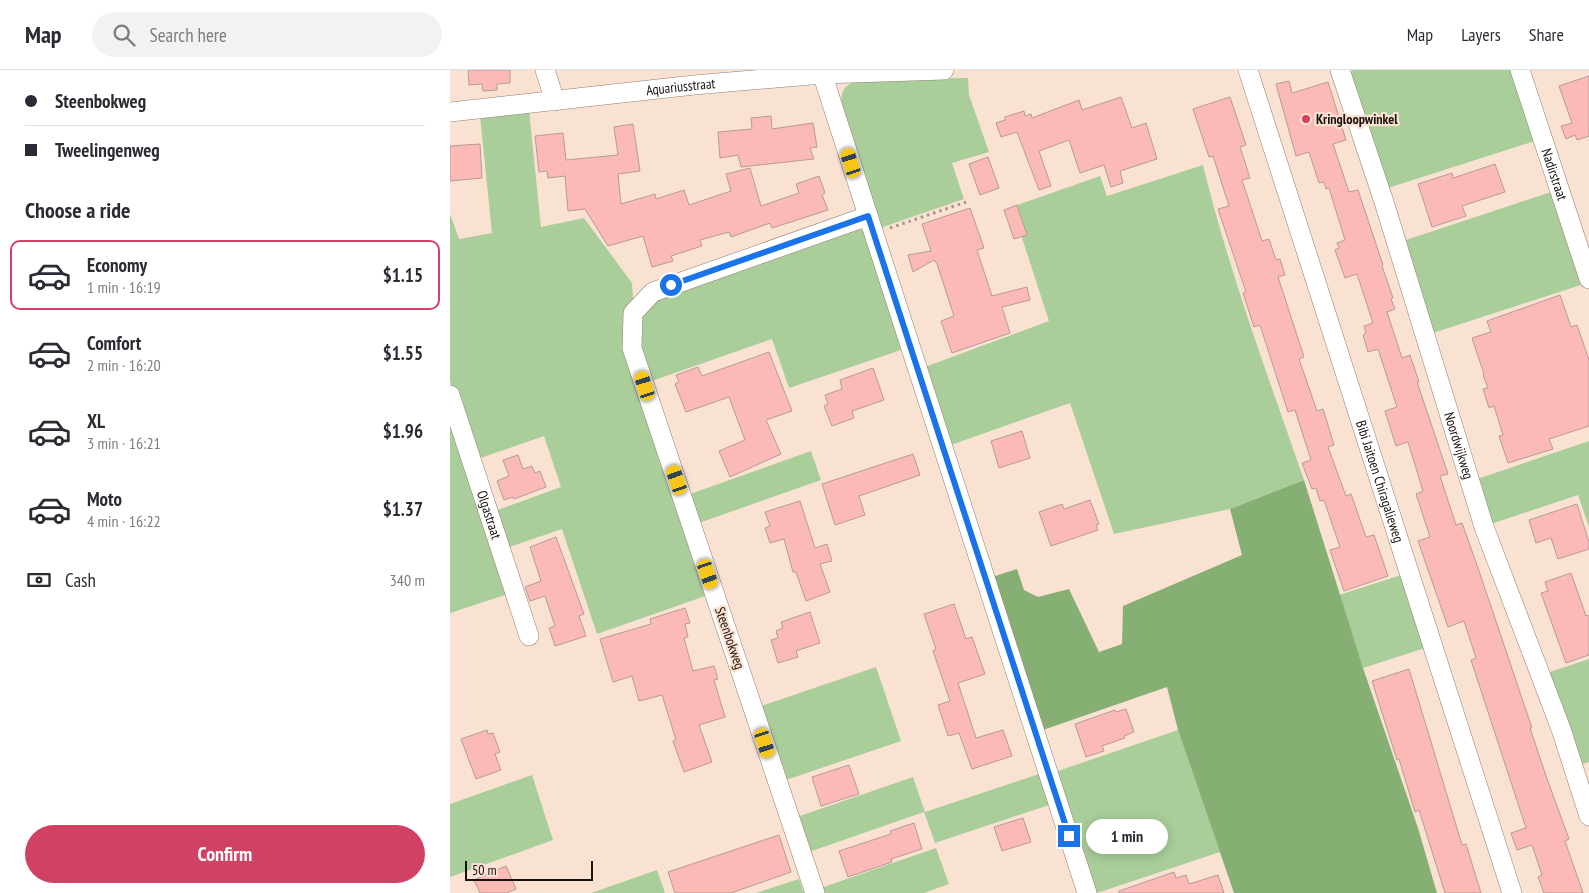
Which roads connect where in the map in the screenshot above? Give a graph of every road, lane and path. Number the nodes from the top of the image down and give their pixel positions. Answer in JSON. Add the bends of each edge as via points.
{"nodes":[{"id":1,"x":545,"y":70,"type":"edge"},
{"id":2,"x":944,"y":70,"type":"edge"},
{"id":3,"x":1248,"y":70,"type":"edge"},
{"id":4,"x":1340,"y":70,"type":"edge"},
{"id":5,"x":1520,"y":70,"type":"edge"},
{"id":6,"x":822,"y":72,"type":"edge"},
{"id":7,"x":555,"y":101,"type":"junction"},
{"id":8,"x":450,"y":112,"type":"edge"},
{"id":9,"x":966,"y":202,"type":"dead end"},
{"id":10,"x":870,"y":225,"type":"junction"},
{"id":11,"x":1589,"y":279,"type":"edge"},
{"id":12,"x":450,"y":395,"type":"edge"},
{"id":13,"x":529,"y":636,"type":"dead end"},
{"id":14,"x":1589,"y":816,"type":"edge"},
{"id":15,"x":816,"y":893,"type":"edge"},
{"id":16,"x":1087,"y":893,"type":"edge"},
{"id":17,"x":1512,"y":893,"type":"edge"}],
"edges":[{"from":1,"to":7,"type":"street"},
{"from":2,"to":6,"type":"street","name":"Aquariusstraat"},
{"from":3,"to":17,"type":"street","name":"Bibi Jaitoen Chiragalieweg"},
{"from":4,"to":14,"type":"street","name":"Noordwijkweg","via":[[1484,527],[1561,730]]},
{"from":5,"to":11,"type":"street","name":"Nadirstraat"},
{"from":6,"to":7,"type":"street","name":"Aquariusstraat"},
{"from":6,"to":10,"type":"street"},
{"from":7,"to":8,"type":"street","name":"Aquariusstraat"},
{"from":9,"to":10,"type":"path"},
{"from":10,"to":15,"type":"street","name":"Steenbokweg","via":[[653,292],[633,313],[632,348]]},
{"from":10,"to":16,"type":"street"},
{"from":12,"to":13,"type":"street","name":"Olgastraat"}]}
